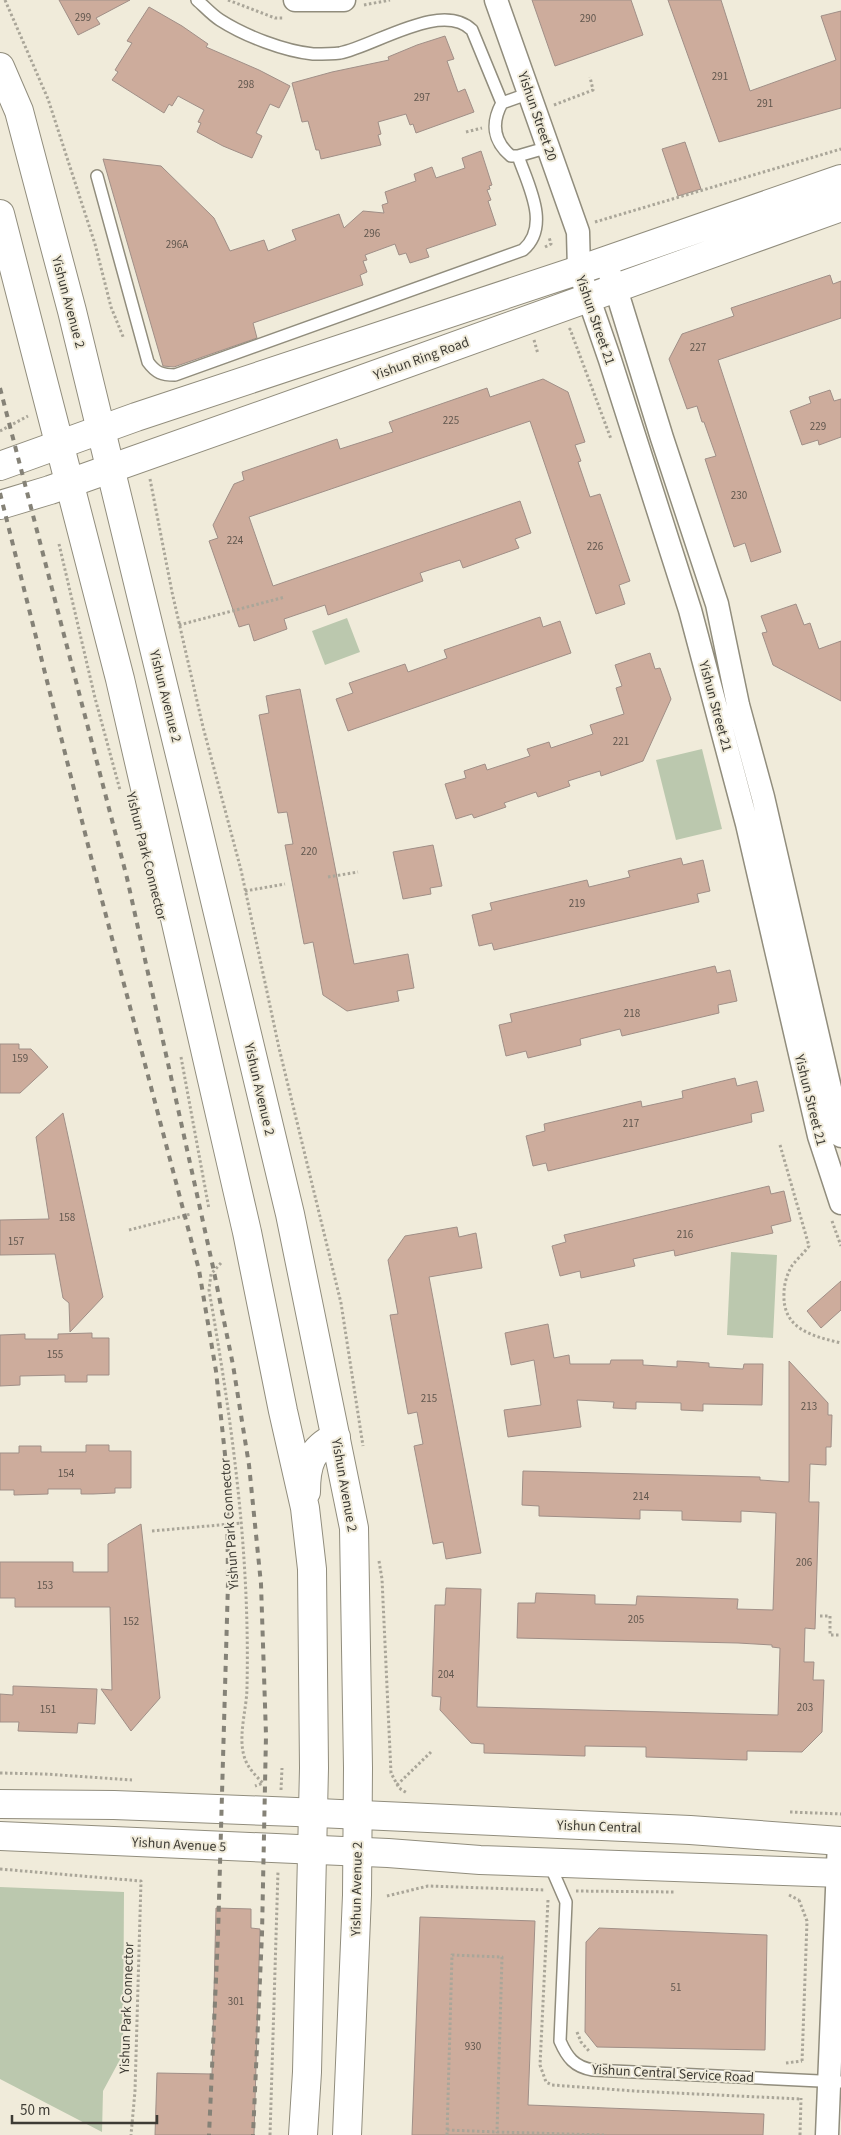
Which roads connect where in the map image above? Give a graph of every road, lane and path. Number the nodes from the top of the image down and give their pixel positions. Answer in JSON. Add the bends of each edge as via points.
{"nodes":[{"id":1,"x":6,"y":0,"type":"edge"},
{"id":2,"x":197,"y":0,"type":"edge"},
{"id":3,"x":295,"y":0,"type":"edge"},
{"id":4,"x":344,"y":0,"type":"edge"},
{"id":5,"x":496,"y":0,"type":"edge"},
{"id":6,"x":0,"y":67,"type":"edge"},
{"id":7,"x":590,"y":77,"type":"dead end"},
{"id":8,"x":530,"y":93,"type":"junction"},
{"id":9,"x":502,"y":103,"type":"junction"},
{"id":10,"x":553,"y":105,"type":"dead end"},
{"id":11,"x":549,"y":147,"type":"junction"},
{"id":12,"x":841,"y":150,"type":"edge"},
{"id":13,"x":518,"y":156,"type":"junction"},
{"id":14,"x":97,"y":176,"type":"dead end"},
{"id":15,"x":841,"y":178,"type":"edge"},
{"id":16,"x":841,"y":207,"type":"edge"},
{"id":17,"x":0,"y":214,"type":"edge"},
{"id":18,"x":586,"y":227,"type":"junction"},
{"id":19,"x":551,"y":244,"type":"dead end"},
{"id":20,"x":542,"y":249,"type":"dead end"},
{"id":21,"x":591,"y":265,"type":"junction"},
{"id":22,"x":616,"y":289,"type":"junction"},
{"id":23,"x":588,"y":298,"type":"junction"},
{"id":24,"x":125,"y":341,"type":"dead end"},
{"id":25,"x":534,"y":342,"type":"dead end"},
{"id":26,"x":538,"y":354,"type":"dead end"},
{"id":27,"x":35,"y":412,"type":"dead end"},
{"id":28,"x":101,"y":430,"type":"junction"},
{"id":29,"x":0,"y":431,"type":"edge"},
{"id":30,"x":60,"y":445,"type":"junction"},
{"id":31,"x":0,"y":466,"type":"edge"},
{"id":32,"x":110,"y":468,"type":"junction"},
{"id":33,"x":69,"y":483,"type":"junction"},
{"id":34,"x":0,"y":505,"type":"edge"},
{"id":35,"x":59,"y":540,"type":"dead end"},
{"id":36,"x":285,"y":598,"type":"dead end"},
{"id":37,"x":704,"y":607,"type":"junction"},
{"id":38,"x":179,"y":625,"type":"dead end"},
{"id":39,"x":122,"y":796,"type":"dead end"},
{"id":40,"x":762,"y":797,"type":"junction"},
{"id":41,"x":741,"y":802,"type":"junction"},
{"id":42,"x":358,"y":872,"type":"dead end"},
{"id":43,"x":328,"y":877,"type":"dead end"},
{"id":44,"x":285,"y":884,"type":"dead end"},
{"id":45,"x":245,"y":891,"type":"dead end"},
{"id":46,"x":179,"y":1048,"type":"dead end"},
{"id":47,"x":833,"y":1134,"type":"edge"},
{"id":48,"x":780,"y":1145,"type":"dead end"},
{"id":49,"x":841,"y":1203,"type":"edge"},
{"id":50,"x":209,"y":1209,"type":"dead end"},
{"id":51,"x":191,"y":1214,"type":"dead end"},
{"id":52,"x":129,"y":1230,"type":"dead end"},
{"id":53,"x":221,"y":1263,"type":"dead end"},
{"id":54,"x":841,"y":1343,"type":"edge"},
{"id":55,"x":336,"y":1437,"type":"junction"},
{"id":56,"x":305,"y":1508,"type":"junction"},
{"id":57,"x":242,"y":1522,"type":"junction"},
{"id":58,"x":152,"y":1531,"type":"dead end"},
{"id":59,"x":820,"y":1616,"type":"dead end"},
{"id":60,"x":841,"y":1635,"type":"edge"},
{"id":61,"x":431,"y":1752,"type":"dead end"},
{"id":62,"x":0,"y":1773,"type":"edge"},
{"id":63,"x":139,"y":1781,"type":"dead end"},
{"id":64,"x":397,"y":1785,"type":"dead end"},
{"id":65,"x":247,"y":1788,"type":"dead end"},
{"id":66,"x":0,"y":1804,"type":"edge"},
{"id":67,"x":314,"y":1813,"type":"junction"},
{"id":68,"x":358,"y":1815,"type":"junction"},
{"id":69,"x":0,"y":1836,"type":"edge"},
{"id":70,"x":840,"y":1841,"type":"edge"},
{"id":71,"x":313,"y":1850,"type":"junction"},
{"id":72,"x":358,"y":1852,"type":"junction"},
{"id":73,"x":537,"y":1862,"type":"junction"},
{"id":74,"x":0,"y":1869,"type":"edge"},
{"id":75,"x":839,"y":1873,"type":"edge"},
{"id":76,"x":276,"y":1891,"type":"dead end"},
{"id":77,"x":561,"y":1891,"type":"junction"},
{"id":78,"x":579,"y":1891,"type":"junction"},
{"id":79,"x":678,"y":1892,"type":"dead end"},
{"id":80,"x":784,"y":1892,"type":"dead end"},
{"id":81,"x":387,"y":1896,"type":"dead end"},
{"id":82,"x":581,"y":1901,"type":"dead end"},
{"id":83,"x":577,"y":2025,"type":"dead end"},
{"id":84,"x":595,"y":2055,"type":"dead end"},
{"id":85,"x":802,"y":2061,"type":"junction"},
{"id":86,"x":777,"y":2064,"type":"dead end"},
{"id":87,"x":801,"y":2080,"type":"junction"},
{"id":88,"x":835,"y":2082,"type":"edge"},
{"id":89,"x":801,"y":2099,"type":"junction"},
{"id":90,"x":447,"y":2130,"type":"junction"},
{"id":91,"x":496,"y":2132,"type":"junction"},
{"id":92,"x":131,"y":2135,"type":"edge"},
{"id":93,"x":270,"y":2135,"type":"edge"},
{"id":94,"x":303,"y":2135,"type":"edge"},
{"id":95,"x":347,"y":2135,"type":"edge"},
{"id":96,"x":446,"y":2135,"type":"edge"},
{"id":97,"x":604,"y":2135,"type":"edge"},
{"id":98,"x":800,"y":2135,"type":"edge"},
{"id":99,"x":827,"y":2135,"type":"edge"}],
"edges":[{"from":1,"to":24,"type":"path","via":[[48,99],[95,244],[111,307]]},
{"from":2,"to":9,"type":"lane","via":[[220,20],[268,44],[313,54],[340,53],[434,20],[456,20],[472,30]]},
{"from":3,"to":4,"type":"street"},
{"from":5,"to":8,"type":"street","name":"Yishun Street 20"},
{"from":6,"to":28,"type":"main road","name":"Yishun Avenue 2","via":[[19,111]]},
{"from":7,"to":10,"type":"path","via":[[593,90]]},
{"from":8,"to":9,"type":"lane"},
{"from":8,"to":11,"type":"street","name":"Yishun Street 20"},
{"from":9,"to":13,"type":"lane","via":[[494,125],[496,137],[505,151],[511,156]]},
{"from":11,"to":13,"type":"lane"},
{"from":11,"to":18,"type":"street","name":"Yishun Street 20"},
{"from":12,"to":18,"type":"path"},
{"from":13,"to":14,"type":"lane","via":[[537,222],[535,235],[523,250],[176,375],[155,371],[148,362]]},
{"from":15,"to":21,"type":"main road"},
{"from":16,"to":22,"type":"main road","name":"Yishun Ring Road"},
{"from":17,"to":30,"type":"main road"},
{"from":18,"to":21,"type":"street","name":"Yishun Street 21"},
{"from":19,"to":20,"type":"path"},
{"from":21,"to":22,"type":"street","name":"Yishun Street 21"},
{"from":21,"to":23,"type":"street","name":"Yishun Street 21"},
{"from":21,"to":28,"type":"main road"},
{"from":22,"to":23,"type":"main road","name":"Yishun Ring Road"},
{"from":22,"to":37,"type":"street","name":"Yishun Street 21","via":[[662,438]]},
{"from":23,"to":32,"type":"main road","name":"Yishun Ring Road"},
{"from":23,"to":37,"type":"street","name":"Yishun Street 21"},
{"from":25,"to":26,"type":"path"},
{"from":27,"to":29,"type":"path"},
{"from":28,"to":30,"type":"main road"},
{"from":28,"to":32,"type":"main road","name":"Yishun Avenue 2"},
{"from":30,"to":31,"type":"main road"},
{"from":30,"to":33,"type":"main road"},
{"from":32,"to":33,"type":"main road","name":"Yishun Ring Road"},
{"from":32,"to":55,"type":"main road","name":"Yishun Avenue 2","via":[[290,1214]]},
{"from":33,"to":34,"type":"main road","name":"Yishun Ring Road"},
{"from":33,"to":56,"type":"main road","via":[[120,679],[247,1232]]},
{"from":35,"to":39,"type":"path","name":"Yishun Park Connector","via":[[95,698]]},
{"from":36,"to":38,"type":"path"},
{"from":37,"to":40,"type":"street","name":"Yishun Street 21","via":[[738,706]]},
{"from":37,"to":41,"type":"street","name":"Yishun Street 21"},
{"from":40,"to":41,"type":"lane"},
{"from":40,"to":47,"type":"street","name":"Yishun Street 21"},
{"from":41,"to":47,"type":"street","name":"Yishun Street 21"},
{"from":42,"to":43,"type":"path"},
{"from":44,"to":45,"type":"path"},
{"from":46,"to":50,"type":"path"},
{"from":47,"to":49,"type":"street","name":"Yishun Street 21"},
{"from":48,"to":54,"type":"path","via":[[809,1246],[792,1266],[784,1284],[788,1317],[811,1334]]},
{"from":51,"to":52,"type":"path"},
{"from":53,"to":57,"type":"path","name":"Yishun Park Connector","via":[[211,1274],[210,1290],[232,1424]]},
{"from":55,"to":56,"type":"main road","via":[[324,1442],[308,1464]]},
{"from":55,"to":68,"type":"main road","name":"Yishun Avenue 2","via":[[354,1528]]},
{"from":56,"to":67,"type":"main road","via":[[312,1570]]},
{"from":57,"to":58,"type":"path"},
{"from":57,"to":65,"type":"path","name":"Yishun Park Connector","via":[[247,1688],[242,1747],[245,1760],[262,1783]]},
{"from":59,"to":60,"type":"path","via":[[830,1616],[830,1635]]},
{"from":61,"to":64,"type":"path"},
{"from":62,"to":63,"type":"path"},
{"from":66,"to":67,"type":"main road"},
{"from":67,"to":68,"type":"main road"},
{"from":67,"to":71,"type":"main road"},
{"from":68,"to":70,"type":"main road","name":"Yishun Central","via":[[690,1830]]},
{"from":68,"to":72,"type":"main road","name":"Yishun Avenue 2"},
{"from":69,"to":71,"type":"main road","name":"Yishun Avenue 5"},
{"from":70,"to":75,"type":"street"},
{"from":71,"to":72,"type":"main road","name":"Yishun Avenue 5"},
{"from":71,"to":94,"type":"main road"},
{"from":72,"to":73,"type":"main road"},
{"from":72,"to":95,"type":"main road","name":"Yishun Avenue 2"},
{"from":73,"to":75,"type":"main road"},
{"from":73,"to":77,"type":"lane","name":"Yishun Central Service Road","via":[[553,1872]]},
{"from":74,"to":92,"type":"path","name":"Yishun Park Connector","via":[[141,1881]]},
{"from":75,"to":88,"type":"street"},
{"from":76,"to":93,"type":"path"},
{"from":77,"to":78,"type":"path"},
{"from":77,"to":87,"type":"lane","name":"Yishun Central Service Road","via":[[566,1902],[560,2040],[573,2063],[593,2070]]},
{"from":78,"to":79,"type":"path"},
{"from":78,"to":82,"type":"path"},
{"from":80,"to":85,"type":"path","via":[[799,1900],[807,1921]]},
{"from":81,"to":89,"type":"path","via":[[428,1886],[547,1890],[540,2065],[546,2082],[552,2085]]},
{"from":83,"to":84,"type":"path","via":[[581,2042]]},
{"from":85,"to":86,"type":"path"},
{"from":85,"to":87,"type":"path"},
{"from":87,"to":88,"type":"lane","name":"Yishun Central Service Road"},
{"from":87,"to":89,"type":"path"},
{"from":88,"to":99,"type":"street"},
{"from":89,"to":98,"type":"path"},
{"from":90,"to":91,"type":"path"},
{"from":90,"to":91,"type":"path","via":[[452,1955],[482,1956],[502,1957]]},
{"from":90,"to":96,"type":"path"},
{"from":91,"to":97,"type":"path"}]}
